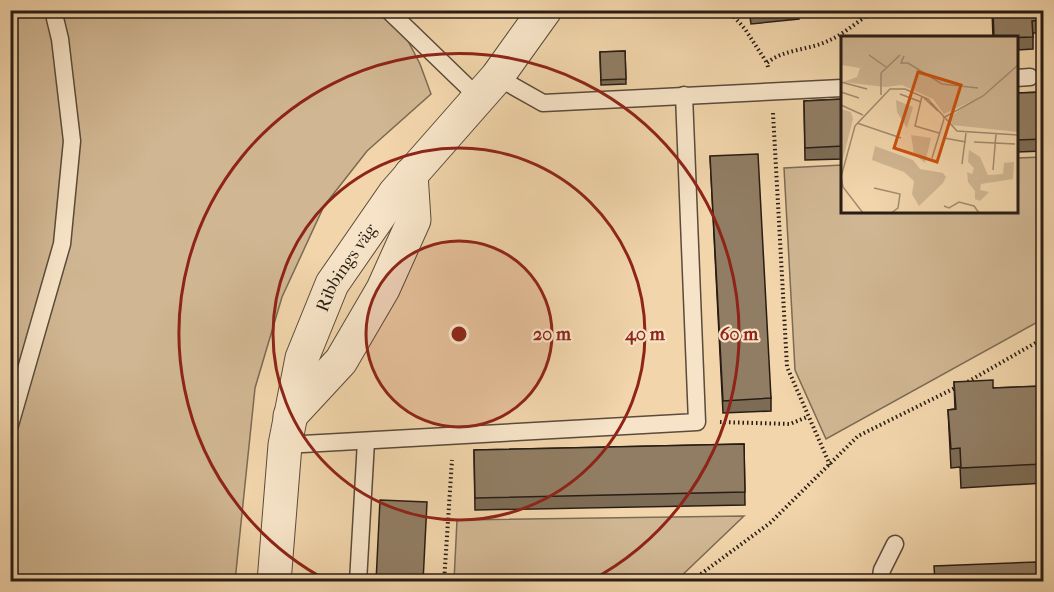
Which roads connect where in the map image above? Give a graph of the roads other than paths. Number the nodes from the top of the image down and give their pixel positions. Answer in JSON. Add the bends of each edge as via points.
{"nodes":[{"id":1,"x":53,"y":10,"type":"edge"},
{"id":2,"x":388,"y":10,"type":"edge"},
{"id":3,"x":545,"y":10,"type":"edge"},
{"id":4,"x":487,"y":87,"type":"junction"},
{"id":5,"x":841,"y":88,"type":"edge"},
{"id":6,"x":684,"y":95,"type":"junction"},
{"id":7,"x":411,"y":174,"type":"junction"},
{"id":8,"x":10,"y":425,"type":"edge"},
{"id":9,"x":287,"y":431,"type":"junction"},
{"id":10,"x":366,"y":441,"type":"junction"},
{"id":11,"x":895,"y":544,"type":"dead end"},
{"id":12,"x":274,"y":582,"type":"edge"},
{"id":13,"x":358,"y":582,"type":"edge"},
{"id":14,"x":880,"y":582,"type":"edge"}],
"edges":[{"from":1,"to":8,"type":"lane","via":[[72,141],[62,244]]},
{"from":2,"to":4,"type":"lane"},
{"from":3,"to":4,"type":"street","name":"Ribbings väg"},
{"from":4,"to":6,"type":"lane","via":[[543,104]]},
{"from":4,"to":7,"type":"street","name":"Ribbings väg"},
{"from":5,"to":6,"type":"lane"},
{"from":6,"to":10,"type":"lane","via":[[697,422]]},
{"from":7,"to":9,"type":"street","name":"Ribbings väg","via":[[332,284],[302,358]]},
{"from":7,"to":9,"type":"street","via":[[414,220],[383,289],[341,361]]},
{"from":9,"to":10,"type":"lane"},
{"from":9,"to":12,"type":"street","name":"Ribbings väg"},
{"from":10,"to":13,"type":"lane"},
{"from":11,"to":14,"type":"lane"}]}
